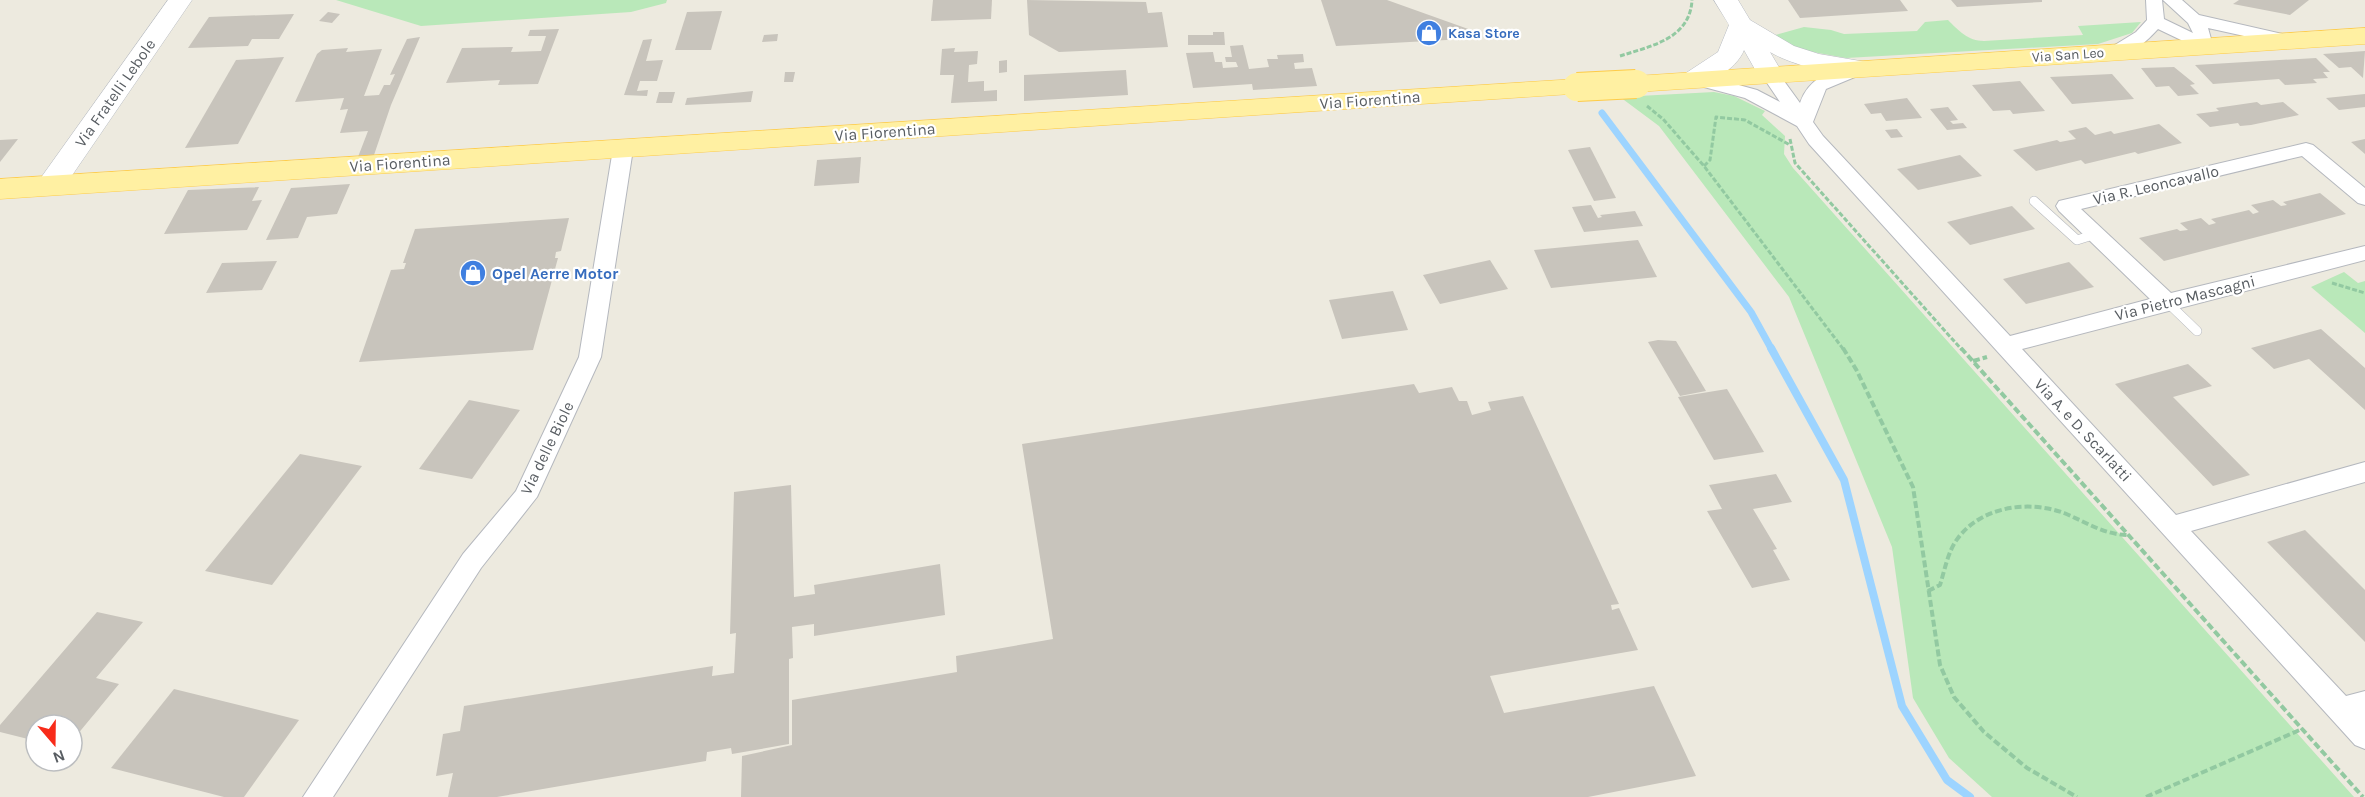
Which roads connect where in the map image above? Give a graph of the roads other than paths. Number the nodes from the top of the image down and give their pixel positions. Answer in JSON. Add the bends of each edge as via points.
{"nodes":[{"id":1,"x":180,"y":0,"type":"edge"},
{"id":2,"x":1726,"y":0,"type":"edge"},
{"id":3,"x":2154,"y":0,"type":"edge"},
{"id":4,"x":2171,"y":0,"type":"edge"},
{"id":5,"x":2196,"y":19,"type":"junction"},
{"id":6,"x":2156,"y":21,"type":"junction"},
{"id":7,"x":1741,"y":26,"type":"junction"},
{"id":8,"x":2365,"y":36,"type":"edge"},
{"id":9,"x":2290,"y":41,"type":"junction"},
{"id":10,"x":2204,"y":46,"type":"junction"},
{"id":11,"x":2116,"y":52,"type":"junction"},
{"id":12,"x":1863,"y":68,"type":"junction"},
{"id":13,"x":1770,"y":74,"type":"junction"},
{"id":14,"x":1695,"y":79,"type":"junction"},
{"id":15,"x":1797,"y":128,"type":"junction"},
{"id":16,"x":623,"y":149,"type":"junction"},
{"id":17,"x":50,"y":186,"type":"junction"},
{"id":18,"x":0,"y":189,"type":"edge"},
{"id":19,"x":2365,"y":198,"type":"edge"},
{"id":20,"x":2034,"y":201,"type":"dead end"},
{"id":21,"x":2096,"y":234,"type":"junction"},
{"id":22,"x":2365,"y":253,"type":"edge"},
{"id":23,"x":2166,"y":302,"type":"junction"},
{"id":24,"x":2197,"y":331,"type":"dead end"},
{"id":25,"x":2006,"y":345,"type":"junction"},
{"id":26,"x":2365,"y":472,"type":"edge"},
{"id":27,"x":2172,"y":526,"type":"junction"},
{"id":28,"x":2353,"y":706,"type":"edge"},
{"id":29,"x":2365,"y":736,"type":"edge"},
{"id":30,"x":316,"y":797,"type":"edge"}],
"edges":[{"from":1,"to":17,"type":"street","name":"Via Fratelli Lebole"},
{"from":2,"to":7,"type":"street"},
{"from":3,"to":6,"type":"street"},
{"from":4,"to":5,"type":"street"},
{"from":5,"to":9,"type":"street","via":[[2237,32]]},
{"from":5,"to":10,"type":"street"},
{"from":6,"to":10,"type":"street"},
{"from":6,"to":11,"type":"street","via":[[2142,36]]},
{"from":7,"to":12,"type":"street","via":[[1785,51],[1816,61]]},
{"from":7,"to":13,"type":"street"},
{"from":7,"to":14,"type":"street","via":[[1729,56]]},
{"from":8,"to":9,"type":"main road","name":"Via San Leo"},
{"from":9,"to":10,"type":"main road","name":"Via San Leo"},
{"from":10,"to":11,"type":"main road","name":"Via San Leo"},
{"from":11,"to":12,"type":"main road","name":"Via San Leo"},
{"from":12,"to":13,"type":"main road","name":"Via San Leo"},
{"from":12,"to":15,"type":"street","via":[[1826,80],[1811,91]]},
{"from":13,"to":14,"type":"main road","name":"Via Fiorentina"},
{"from":13,"to":15,"type":"street","name":"Via A. e D. Scarlatti"},
{"from":14,"to":15,"type":"street","name":"Via A. e D. Scarlatti","via":[[1751,94]]},
{"from":14,"to":16,"type":"main road","name":"Via Fiorentina","bridge":true,"via":[[1638,93],[1577,87]]},
{"from":15,"to":25,"type":"street","name":"Via A. e D. Scarlatti","via":[[1816,140]]},
{"from":16,"to":17,"type":"main road","name":"Via Fiorentina"},
{"from":16,"to":30,"type":"street","name":"Via delle Biole","via":[[590,357],[525,496],[472,561]]},
{"from":17,"to":18,"type":"main road","name":"Via Fiorentina"},
{"from":19,"to":21,"type":"street","name":"Via R. Leoncavallo","via":[[2306,149],[2066,206]]},
{"from":20,"to":21,"type":"lane","via":[[2077,240]]},
{"from":21,"to":23,"type":"street","name":"Via R. Leoncavallo"},
{"from":22,"to":23,"type":"street","name":"Via Pietro Mascagni"},
{"from":23,"to":24,"type":"lane"},
{"from":23,"to":25,"type":"street","name":"Via Pietro Mascagni"},
{"from":25,"to":27,"type":"street","name":"Via A. e D. Scarlatti"},
{"from":26,"to":27,"type":"street"},
{"from":27,"to":28,"type":"street","name":"Via A. e D. Scarlatti"},
{"from":28,"to":29,"type":"street","name":"Via A. e D. Scarlatti"}]}
